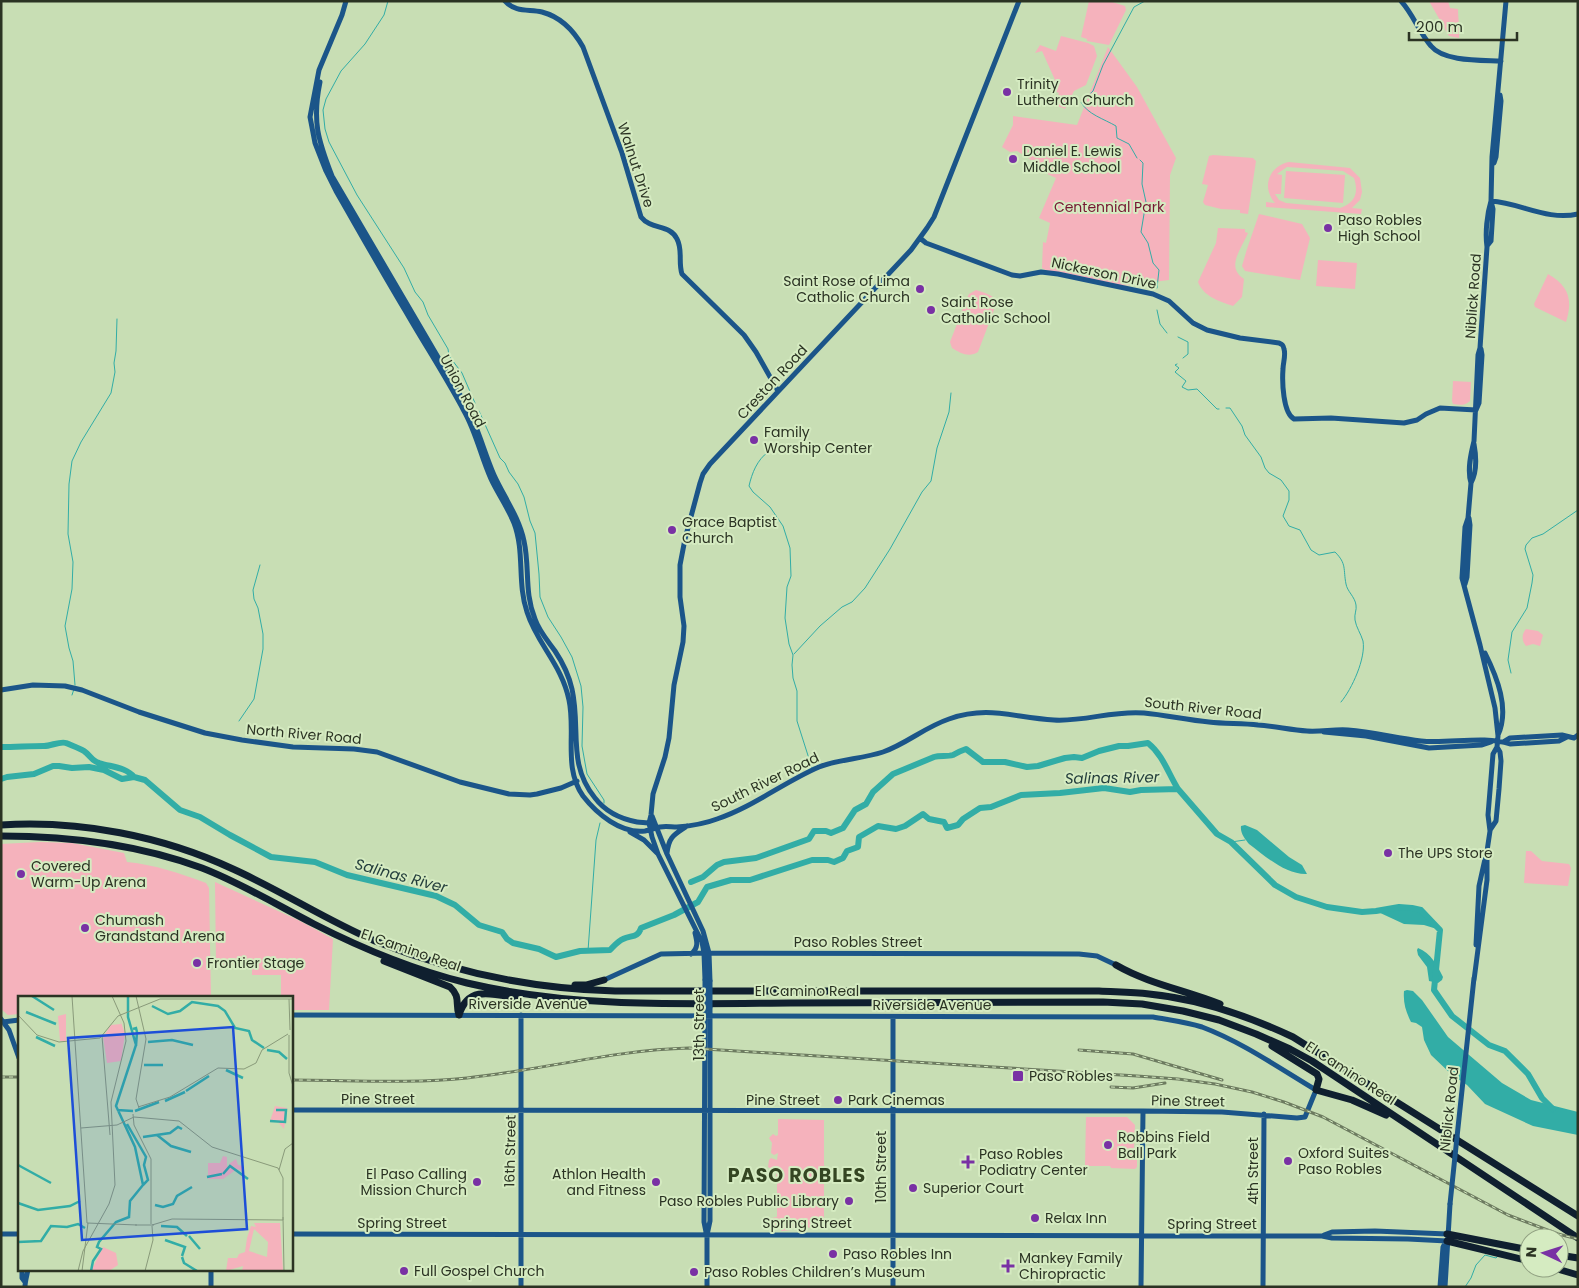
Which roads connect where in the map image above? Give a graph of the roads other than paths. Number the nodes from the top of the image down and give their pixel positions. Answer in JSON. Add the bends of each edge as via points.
{"nodes":[{"id":1,"x":346,"y":1,"type":"edge"},
{"id":2,"x":505,"y":1,"type":"edge"},
{"id":3,"x":1019,"y":1,"type":"edge"},
{"id":4,"x":1400,"y":1,"type":"edge"},
{"id":5,"x":1506,"y":1,"type":"edge"},
{"id":6,"x":326,"y":53,"type":"junction"},
{"id":7,"x":1501,"y":61,"type":"junction"},
{"id":8,"x":1492,"y":201,"type":"junction"},
{"id":9,"x":1578,"y":214,"type":"edge"},
{"id":10,"x":920,"y":238,"type":"junction"},
{"id":11,"x":778,"y":391,"type":"junction"},
{"id":12,"x":1476,"y":410,"type":"junction"},
{"id":13,"x":1,"y":690,"type":"edge"},
{"id":14,"x":1576,"y":738,"type":"edge"},
{"id":15,"x":1496,"y":741,"type":"junction"},
{"id":16,"x":582,"y":779,"type":"junction"},
{"id":17,"x":575,"y":782,"type":"junction"},
{"id":18,"x":651,"y":815,"type":"junction"},
{"id":19,"x":649,"y":823,"type":"junction"},
{"id":20,"x":2,"y":825,"type":"edge"},
{"id":21,"x":687,"y":826,"type":"junction"},
{"id":22,"x":657,"y":827,"type":"junction"},
{"id":23,"x":623,"y":828,"type":"junction"},
{"id":24,"x":650,"y":830,"type":"junction"},
{"id":25,"x":1490,"y":831,"type":"junction"},
{"id":26,"x":1,"y":836,"type":"edge"},
{"id":27,"x":667,"y":854,"type":"junction"},
{"id":28,"x":659,"y":856,"type":"junction"},
{"id":29,"x":313,"y":924,"type":"junction"},
{"id":30,"x":699,"y":932,"type":"junction"},
{"id":31,"x":707,"y":953,"type":"junction"},
{"id":32,"x":691,"y":954,"type":"junction"},
{"id":33,"x":1116,"y":965,"type":"joint"},
{"id":34,"x":604,"y":980,"type":"joint"},
{"id":35,"x":525,"y":983,"type":"junction"},
{"id":36,"x":573,"y":1000,"type":"junction"},
{"id":37,"x":292,"y":1015,"type":"edge"},
{"id":38,"x":459,"y":1015,"type":"junction"},
{"id":39,"x":521,"y":1015,"type":"junction"},
{"id":40,"x":1245,"y":1016,"type":"junction"},
{"id":41,"x":708,"y":1017,"type":"junction"},
{"id":42,"x":893,"y":1017,"type":"junction"},
{"id":43,"x":2,"y":1020,"type":"edge"},
{"id":44,"x":18,"y":1020,"type":"edge"},
{"id":45,"x":1256,"y":1034,"type":"junction"},
{"id":46,"x":18,"y":1055,"type":"edge"},
{"id":47,"x":1316,"y":1090,"type":"junction"},
{"id":48,"x":292,"y":1110,"type":"edge"},
{"id":49,"x":521,"y":1110,"type":"junction"},
{"id":50,"x":707,"y":1111,"type":"junction"},
{"id":51,"x":893,"y":1111,"type":"junction"},
{"id":52,"x":1143,"y":1111,"type":"junction"},
{"id":53,"x":1264,"y":1114,"type":"junction"},
{"id":54,"x":1443,"y":1148,"type":"junction"},
{"id":55,"x":1578,"y":1216,"type":"edge"},
{"id":56,"x":1,"y":1234,"type":"edge"},
{"id":57,"x":18,"y":1234,"type":"edge"},
{"id":58,"x":292,"y":1234,"type":"edge"},
{"id":59,"x":707,"y":1234,"type":"junction"},
{"id":60,"x":520,"y":1235,"type":"junction"},
{"id":61,"x":893,"y":1235,"type":"junction"},
{"id":62,"x":1141,"y":1235,"type":"junction"},
{"id":63,"x":1264,"y":1236,"type":"junction"},
{"id":64,"x":1447,"y":1238,"type":"junction"},
{"id":65,"x":1578,"y":1238,"type":"edge"},
{"id":66,"x":1519,"y":1249,"type":"edge"},
{"id":67,"x":1519,"y":1258,"type":"edge"},
{"id":68,"x":22,"y":1270,"type":"edge"},
{"id":69,"x":28,"y":1270,"type":"edge"},
{"id":70,"x":211,"y":1270,"type":"edge"},
{"id":71,"x":25,"y":1284,"type":"edge"},
{"id":72,"x":211,"y":1287,"type":"edge"},
{"id":73,"x":521,"y":1287,"type":"edge"},
{"id":74,"x":707,"y":1287,"type":"edge"},
{"id":75,"x":893,"y":1287,"type":"edge"},
{"id":76,"x":1141,"y":1287,"type":"edge"},
{"id":77,"x":1263,"y":1287,"type":"edge"},
{"id":78,"x":1440,"y":1287,"type":"edge"},
{"id":79,"x":1444,"y":1287,"type":"edge"}],
"edges":[{"from":1,"to":6,"type":"main road","name":"Union Road"},
{"from":2,"to":11,"type":"main road","name":"Walnut Drive","via":[[516,9],[551,16],[575,34],[616,134],[641,217],[645,223],[666,228],[676,236],[681,249],[682,274],[744,335]]},
{"from":3,"to":10,"type":"main road","name":"Creston Road","via":[[934,217]]},
{"from":4,"to":7,"type":"main road","via":[[1430,46],[1441,55]]},
{"from":5,"to":7,"type":"main road","name":"Niblick Road"},
{"from":6,"to":16,"type":"main road","name":"Union Road","via":[[316,111],[319,141],[332,176],[466,405],[494,476],[519,525],[525,544],[529,602],[540,631],[560,660],[572,688],[577,720],[577,758]]},
{"from":6,"to":17,"type":"main road","name":"Union Road","via":[[310,117],[315,143],[336,191],[466,413],[492,482],[512,520],[520,543],[527,613],[557,666],[570,703],[571,763]]},
{"from":7,"to":8,"type":"main road","name":"Niblick Road","via":[[1492,157]]},
{"from":8,"to":9,"type":"main road","via":[[1549,215]]},
{"from":8,"to":12,"type":"main road","name":"Niblick Road","via":[[1486,240],[1482,355]]},
{"from":10,"to":11,"type":"main road","name":"Creston Road"},
{"from":10,"to":12,"type":"main road","name":"Nickerson Drive","via":[[1012,275],[1047,272],[1153,294],[1169,301],[1193,323],[1207,330],[1279,343],[1285,352],[1282,383],[1288,415],[1294,419],[1404,423],[1440,408]]},
{"from":11,"to":18,"type":"main road","name":"Creston Road","via":[[710,464],[700,483],[680,565],[683,642],[675,679],[669,738],[653,794]]},
{"from":12,"to":15,"type":"main road","name":"Niblick Road","via":[[1469,478],[1470,525],[1465,585],[1493,698]]},
{"from":13,"to":17,"type":"main road","name":"North River Road","via":[[33,685],[65,686],[205,733],[293,747],[372,751],[460,782],[509,794],[537,794]]},
{"from":14,"to":15,"type":"main road","name":"South River Road","via":[[1562,735]]},
{"from":15,"to":21,"type":"main road","name":"South River Road","via":[[1429,748],[1382,738],[1144,713],[1063,720],[980,712],[946,720],[883,752],[820,767],[729,815]]},
{"from":15,"to":25,"type":"main road","name":"Niblick Road","via":[[1488,815]]},
{"from":15,"to":25,"type":"main road","name":"Niblick Road","via":[[1501,761],[1496,821]]},
{"from":16,"to":17,"type":"main road","name":"North River Road"},
{"from":16,"to":19,"type":"main road","via":[[595,799],[610,812],[627,820]]},
{"from":17,"to":23,"type":"main road","via":[[582,795],[599,812]]},
{"from":18,"to":19,"type":"main road","name":"Creston Road"},
{"from":18,"to":22,"type":"main road"},
{"from":19,"to":22,"type":"main road"},
{"from":19,"to":24,"type":"main road","name":"Creston Road"},
{"from":20,"to":35,"type":"highway","name":"El Camino Real","via":[[85,828],[171,845],[232,868],[333,921],[395,948],[436,963]]},
{"from":21,"to":22,"type":"main road","name":"South River Road"},
{"from":21,"to":27,"type":"main road","via":[[668,841]]},
{"from":22,"to":24,"type":"main road"},
{"from":22,"to":27,"type":"main road","name":"13th Street"},
{"from":23,"to":24,"type":"main road"},
{"from":23,"to":28,"type":"main road","via":[[644,840]]},
{"from":24,"to":28,"type":"main road","name":"Creston Road"},
{"from":25,"to":64,"type":"main road","name":"Niblick Road","bridge":true,"via":[[1488,880],[1474,980]]},
{"from":26,"to":29,"type":"highway","name":"El Camino Real","via":[[76,838],[159,854],[203,868]]},
{"from":27,"to":30,"type":"main road","name":"13th Street"},
{"from":28,"to":30,"type":"main road","name":"13th Street"},
{"from":29,"to":36,"type":"highway","name":"El Camino Real","via":[[377,954],[448,978],[520,994]]},
{"from":29,"to":38,"type":"highway","via":[[359,950],[450,987],[456,992]]},
{"from":30,"to":31,"type":"main road","name":"13th Street"},
{"from":30,"to":32,"type":"main road","via":[[695,951]]},
{"from":31,"to":32,"type":"main road","name":"Paso Robles Street"},
{"from":31,"to":33,"type":"main road","name":"Paso Robles Street","via":[[1079,954],[1097,956]]},
{"from":31,"to":41,"type":"main road","name":"13th Street","bridge":true},
{"from":32,"to":34,"type":"main road","name":"Paso Robles Street","via":[[661,954]]},
{"from":33,"to":40,"type":"highway","via":[[1142,978],[1201,996]]},
{"from":34,"to":35,"type":"highway","via":[[586,985]]},
{"from":35,"to":40,"type":"highway","name":"El Camino Real","via":[[606,991],[1129,992],[1201,1002]]},
{"from":36,"to":38,"type":"highway","via":[[556,1002],[477,994],[465,1000]]},
{"from":36,"to":45,"type":"highway","name":"El Camino Real","via":[[699,1004],[1103,1002],[1173,1009],[1219,1020]]},
{"from":37,"to":38,"type":"main road","name":"Riverside Avenue"},
{"from":38,"to":39,"type":"main road","name":"Riverside Avenue"},
{"from":39,"to":41,"type":"main road","name":"Riverside Avenue"},
{"from":39,"to":49,"type":"main road","name":"16th Street"},
{"from":40,"to":55,"type":"highway","name":"El Camino Real","via":[[1314,1049]]},
{"from":41,"to":42,"type":"main road","name":"Riverside Avenue"},
{"from":41,"to":50,"type":"main road","name":"13th Street"},
{"from":42,"to":47,"type":"main road","name":"Riverside Avenue","via":[[1130,1016],[1171,1020],[1219,1034]]},
{"from":42,"to":51,"type":"main road","name":"10th Street"},
{"from":43,"to":44,"type":"main road"},
{"from":43,"to":46,"type":"main road"},
{"from":45,"to":47,"type":"highway","via":[[1317,1074]]},
{"from":45,"to":54,"type":"highway","name":"El Camino Real","via":[[1312,1061]]},
{"from":47,"to":53,"type":"main road","name":"Pine Street","via":[[1305,1117]]},
{"from":47,"to":54,"type":"highway","via":[[1372,1108]]},
{"from":48,"to":49,"type":"main road","name":"Pine Street"},
{"from":49,"to":50,"type":"main road","name":"Pine Street"},
{"from":49,"to":60,"type":"main road","name":"16th Street"},
{"from":50,"to":51,"type":"main road","name":"Pine Street"},
{"from":50,"to":59,"type":"main road","name":"13th Street","via":[[704,1222]]},
{"from":51,"to":52,"type":"main road","name":"Pine Street"},
{"from":51,"to":61,"type":"main road","name":"10th Street"},
{"from":52,"to":53,"type":"main road","name":"Pine Street"},
{"from":52,"to":62,"type":"main road"},
{"from":53,"to":63,"type":"main road","name":"4th Street"},
{"from":54,"to":65,"type":"highway","name":"El Camino Real"},
{"from":56,"to":57,"type":"main road"},
{"from":58,"to":60,"type":"main road","name":"Spring Street"},
{"from":59,"to":60,"type":"main road","name":"Spring Street"},
{"from":59,"to":61,"type":"main road","name":"Spring Street"},
{"from":59,"to":74,"type":"main road","name":"13th Street"},
{"from":60,"to":73,"type":"main road","name":"16th Street"},
{"from":61,"to":62,"type":"main road","name":"Spring Street"},
{"from":61,"to":75,"type":"main road","name":"10th Street"},
{"from":62,"to":63,"type":"main road","name":"Spring Street"},
{"from":62,"to":76,"type":"main road"},
{"from":63,"to":64,"type":"main road","name":"Spring Street"},
{"from":63,"to":77,"type":"main road","name":"4th Street"},
{"from":64,"to":66,"type":"highway"},
{"from":64,"to":67,"type":"highway"},
{"from":64,"to":78,"type":"main road","via":[[1443,1247]]},
{"from":64,"to":79,"type":"main road"},
{"from":68,"to":71,"type":"main road"},
{"from":69,"to":71,"type":"main road"},
{"from":70,"to":72,"type":"main road"}]}
